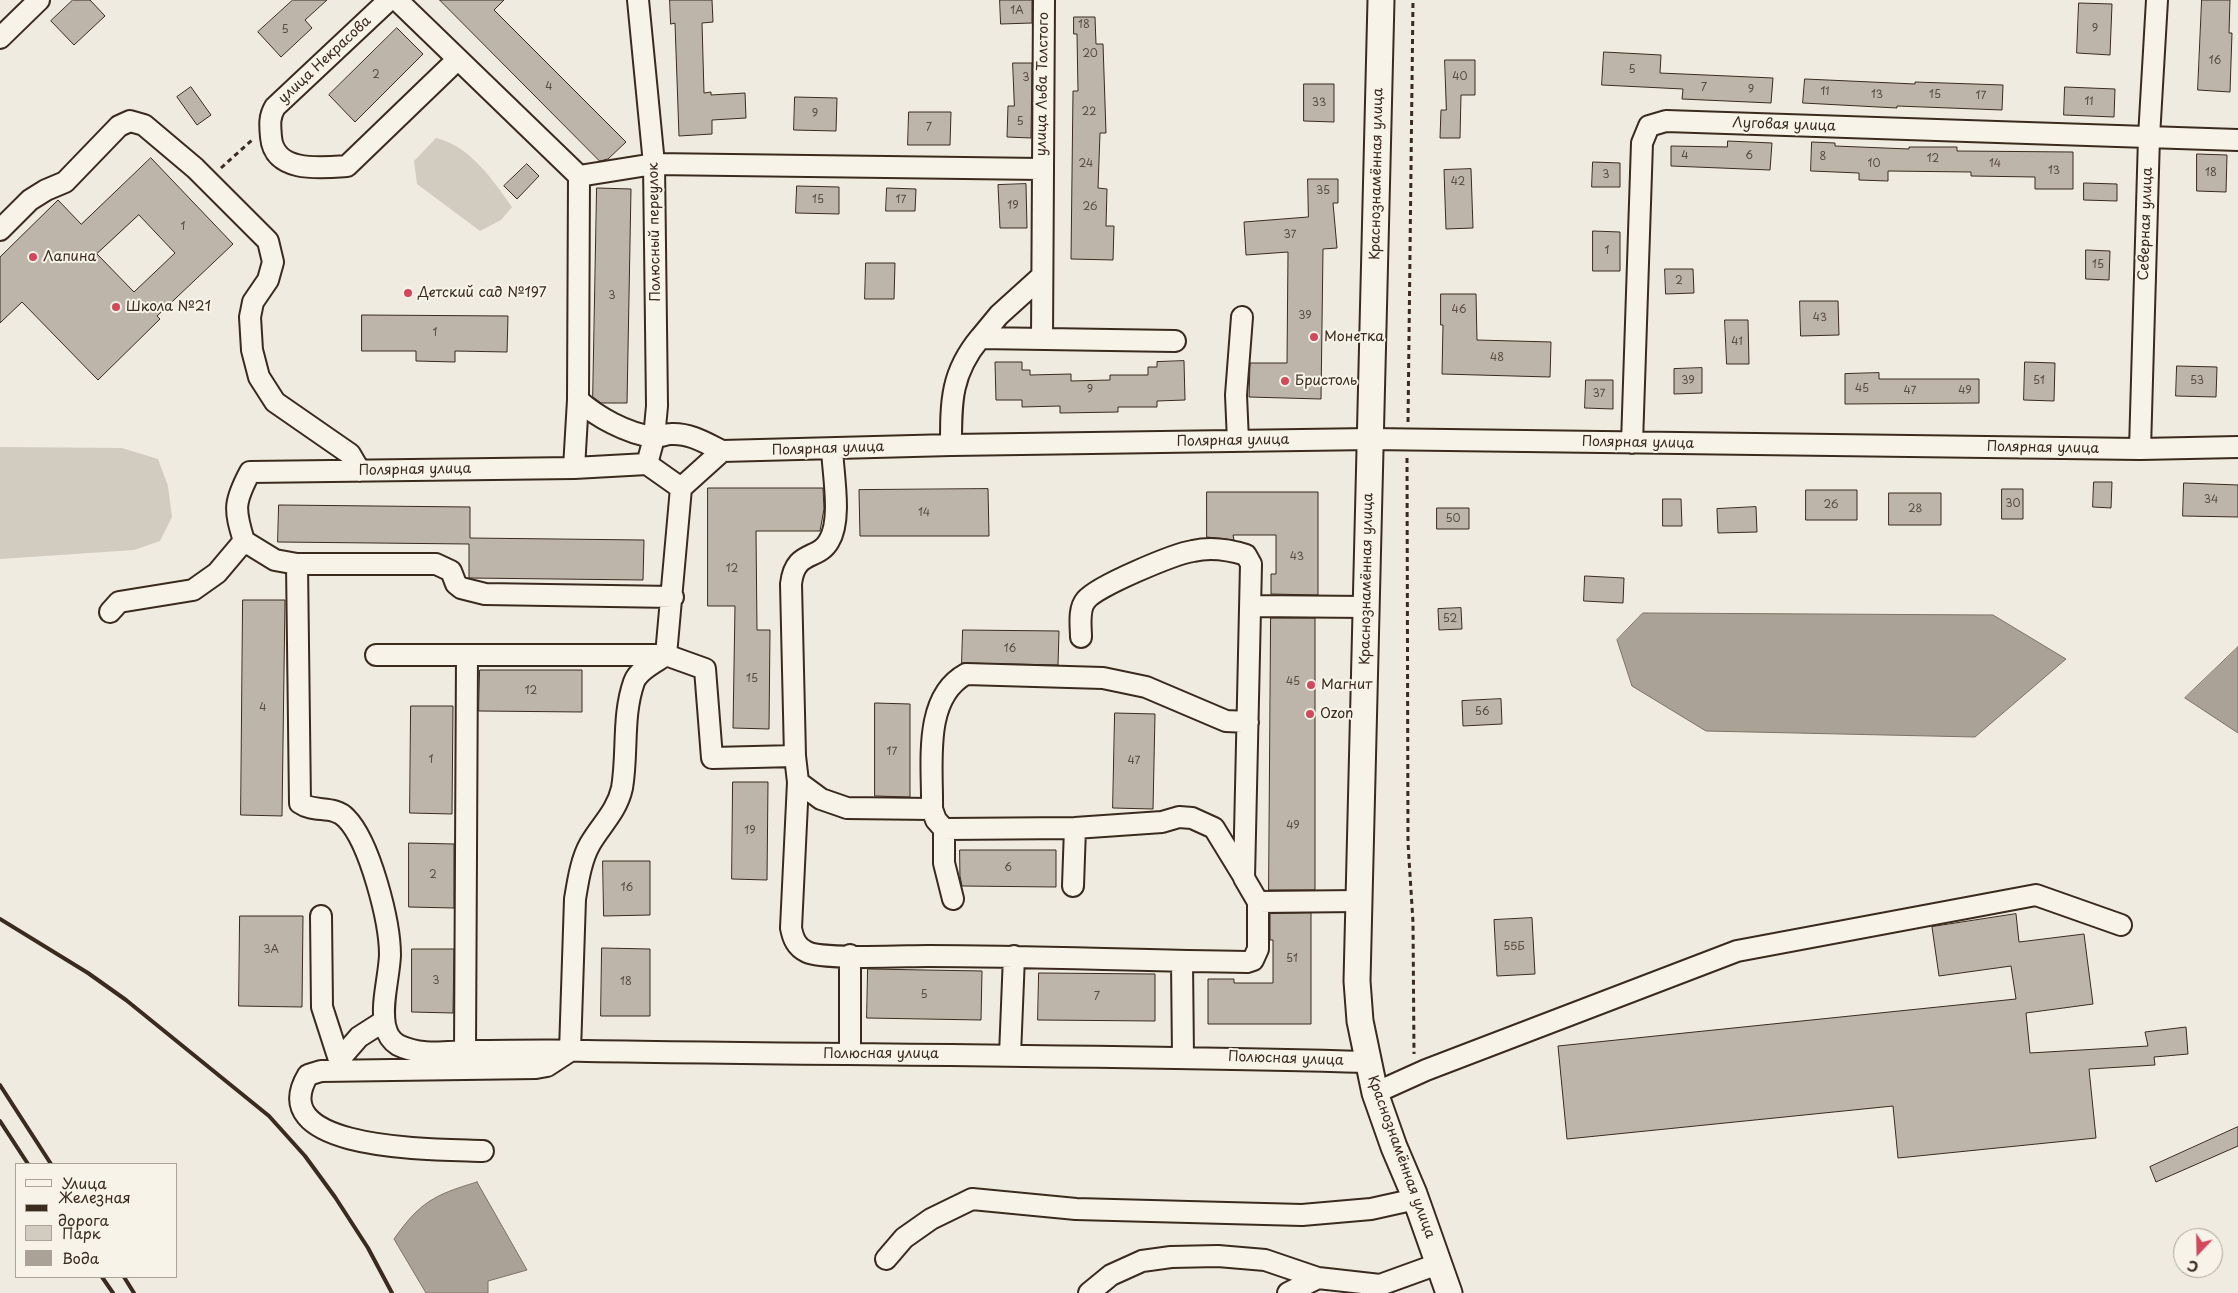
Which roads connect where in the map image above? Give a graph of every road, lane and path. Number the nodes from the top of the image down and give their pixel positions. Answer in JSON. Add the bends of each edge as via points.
{"nodes":[{"id":1,"x":38,"y":0,"type":"edge"},
{"id":2,"x":389,"y":0,"type":"edge"},
{"id":3,"x":397,"y":0,"type":"edge"},
{"id":4,"x":638,"y":0,"type":"edge"},
{"id":5,"x":1044,"y":0,"type":"edge"},
{"id":6,"x":1381,"y":0,"type":"edge"},
{"id":7,"x":1413,"y":0,"type":"edge"},
{"id":8,"x":2158,"y":0,"type":"edge"},
{"id":9,"x":0,"y":38,"type":"edge"},
{"id":10,"x":458,"y":59,"type":"junction"},
{"id":11,"x":270,"y":124,"type":"junction"},
{"id":12,"x":2149,"y":138,"type":"junction"},
{"id":13,"x":2238,"y":140,"type":"edge"},
{"id":14,"x":654,"y":164,"type":"junction"},
{"id":15,"x":1041,"y":169,"type":"junction"},
{"id":16,"x":579,"y":176,"type":"junction"},
{"id":17,"x":207,"y":180,"type":"junction"},
{"id":18,"x":0,"y":230,"type":"edge"},
{"id":19,"x":1041,"y":277,"type":"junction"},
{"id":20,"x":1242,"y":317,"type":"dead end"},
{"id":21,"x":980,"y":338,"type":"junction"},
{"id":22,"x":1042,"y":339,"type":"junction"},
{"id":23,"x":1175,"y":341,"type":"dead end"},
{"id":24,"x":578,"y":400,"type":"junction"},
{"id":25,"x":654,"y":438,"type":"junction"},
{"id":26,"x":1371,"y":439,"type":"junction"},
{"id":27,"x":1408,"y":440,"type":"junction"},
{"id":28,"x":1238,"y":441,"type":"junction"},
{"id":29,"x":1632,"y":443,"type":"junction"},
{"id":30,"x":951,"y":445,"type":"junction"},
{"id":31,"x":2238,"y":448,"type":"edge"},
{"id":32,"x":832,"y":449,"type":"junction"},
{"id":33,"x":2140,"y":449,"type":"junction"},
{"id":34,"x":722,"y":451,"type":"junction"},
{"id":35,"x":647,"y":464,"type":"junction"},
{"id":36,"x":574,"y":468,"type":"junction"},
{"id":37,"x":360,"y":471,"type":"junction"},
{"id":38,"x":681,"y":488,"type":"junction"},
{"id":39,"x":244,"y":541,"type":"junction"},
{"id":40,"x":297,"y":564,"type":"junction"},
{"id":41,"x":672,"y":597,"type":"junction"},
{"id":42,"x":1251,"y":606,"type":"junction"},
{"id":43,"x":1366,"y":607,"type":"junction"},
{"id":44,"x":110,"y":612,"type":"dead end"},
{"id":45,"x":1080,"y":637,"type":"dead end"},
{"id":46,"x":376,"y":654,"type":"dead end"},
{"id":47,"x":467,"y":654,"type":"junction"},
{"id":48,"x":666,"y":655,"type":"junction"},
{"id":49,"x":1248,"y":722,"type":"junction"},
{"id":50,"x":795,"y":756,"type":"junction"},
{"id":51,"x":798,"y":782,"type":"junction"},
{"id":52,"x":932,"y":809,"type":"junction"},
{"id":53,"x":1075,"y":828,"type":"junction"},
{"id":54,"x":944,"y":829,"type":"junction"},
{"id":55,"x":1244,"y":878,"type":"junction"},
{"id":56,"x":1073,"y":886,"type":"dead end"},
{"id":57,"x":953,"y":899,"type":"dead end"},
{"id":58,"x":1359,"y":901,"type":"junction"},
{"id":59,"x":1258,"y":902,"type":"junction"},
{"id":60,"x":321,"y":916,"type":"dead end"},
{"id":61,"x":2121,"y":925,"type":"dead end"},
{"id":62,"x":850,"y":955,"type":"junction"},
{"id":63,"x":1014,"y":956,"type":"junction"},
{"id":64,"x":1182,"y":961,"type":"junction"},
{"id":65,"x":384,"y":1021,"type":"junction"},
{"id":66,"x":570,"y":1050,"type":"junction"},
{"id":67,"x":465,"y":1051,"type":"junction"},
{"id":68,"x":850,"y":1053,"type":"junction"},
{"id":69,"x":1010,"y":1055,"type":"junction"},
{"id":70,"x":1183,"y":1056,"type":"junction"},
{"id":71,"x":1367,"y":1062,"type":"junction"},
{"id":72,"x":340,"y":1064,"type":"junction"},
{"id":73,"x":1414,"y":1076,"type":"junction"},
{"id":74,"x":1375,"y":1093,"type":"junction"},
{"id":75,"x":483,"y":1152,"type":"dead end"},
{"id":76,"x":1416,"y":1199,"type":"junction"},
{"id":77,"x":886,"y":1260,"type":"dead end"},
{"id":78,"x":1438,"y":1264,"type":"junction"},
{"id":79,"x":1318,"y":1278,"type":"junction"},
{"id":80,"x":1381,"y":1289,"type":"edge"},
{"id":81,"x":1089,"y":1293,"type":"edge"},
{"id":82,"x":1288,"y":1293,"type":"edge"},
{"id":83,"x":1449,"y":1293,"type":"edge"}],
"edges":[{"from":1,"to":9,"type":"street"},
{"from":2,"to":11,"type":"street","name":"улица Некрасова","via":[[275,106]]},
{"from":3,"to":10,"type":"street"},
{"from":4,"to":14,"type":"street","name":"Полюсный переулок"},
{"from":5,"to":15,"type":"street","name":"улица Льва Толстого"},
{"from":6,"to":26,"type":"main road","name":"Краснознамённая улица"},
{"from":7,"to":27,"type":"path"},
{"from":8,"to":12,"type":"street","name":"Северная улица"},
{"from":10,"to":11,"type":"street","via":[[347,166],[308,167],[292,164],[277,156],[271,145]]},
{"from":10,"to":16,"type":"street"},
{"from":11,"to":17,"type":"path"},
{"from":12,"to":13,"type":"street","name":"Луговая улица"},
{"from":12,"to":29,"type":"street","name":"Луговая улица","via":[[1666,121],[1648,126],[1642,143]]},
{"from":12,"to":33,"type":"street","name":"Северная улица"},
{"from":14,"to":15,"type":"street"},
{"from":14,"to":16,"type":"street"},
{"from":14,"to":25,"type":"street","name":"Полюсный переулок","via":[[657,406]]},
{"from":15,"to":19,"type":"street","name":"улица Льва Толстого"},
{"from":16,"to":24,"type":"street"},
{"from":17,"to":18,"type":"street","via":[[144,125],[130,121],[119,126],[65,182],[30,200]]},
{"from":17,"to":37,"type":"street","via":[[268,241],[273,262],[268,280],[253,302],[250,318],[252,350],[259,377],[275,402],[350,454]]},
{"from":19,"to":21,"type":"street","via":[[999,315]]},
{"from":19,"to":22,"type":"street","name":"улица Льва Толстого"},
{"from":20,"to":28,"type":"street","via":[[1236,395]]},
{"from":21,"to":22,"type":"street"},
{"from":21,"to":30,"type":"street","via":[[963,362],[954,385]]},
{"from":22,"to":23,"type":"street"},
{"from":24,"to":25,"type":"street","via":[[599,417]]},
{"from":24,"to":36,"type":"street"},
{"from":25,"to":34,"type":"street","via":[[681,434]]},
{"from":25,"to":35,"type":"street","name":"Полюсный переулок"},
{"from":26,"to":27,"type":"street","name":"Полярная улица"},
{"from":26,"to":28,"type":"street","name":"Полярная улица"},
{"from":26,"to":43,"type":"main road","name":"Краснознамённая улица"},
{"from":27,"to":29,"type":"street","name":"Полярная улица"},
{"from":27,"to":73,"type":"path","via":[[1408,843],[1413,922]]},
{"from":28,"to":30,"type":"street","name":"Полярная улица"},
{"from":29,"to":33,"type":"street","name":"Полярная улица"},
{"from":30,"to":32,"type":"street","name":"Полярная улица"},
{"from":31,"to":33,"type":"street","name":"Полярная улица"},
{"from":32,"to":34,"type":"street","name":"Полярная улица"},
{"from":32,"to":50,"type":"street","via":[[836,527],[829,543],[797,564],[792,573]]},
{"from":34,"to":38,"type":"street"},
{"from":35,"to":36,"type":"street","name":"Полярная улица"},
{"from":35,"to":38,"type":"street"},
{"from":36,"to":37,"type":"street","name":"Полярная улица"},
{"from":37,"to":39,"type":"street","name":"Полярная улица","via":[[250,472],[239,492],[236,506]]},
{"from":38,"to":41,"type":"street"},
{"from":39,"to":40,"type":"street","via":[[275,560]]},
{"from":39,"to":44,"type":"street","via":[[217,573],[193,590],[119,602]]},
{"from":40,"to":41,"type":"street","via":[[436,564],[451,571],[461,588],[485,594]]},
{"from":40,"to":65,"type":"street","via":[[300,803],[308,809],[339,812],[361,841],[387,924],[390,954]]},
{"from":41,"to":48,"type":"street"},
{"from":42,"to":43,"type":"street"},
{"from":42,"to":45,"type":"street","via":[[1251,564],[1246,555],[1230,550],[1193,550],[1092,594],[1084,601]]},
{"from":42,"to":49,"type":"street"},
{"from":43,"to":58,"type":"main road","name":"Краснознамённая улица"},
{"from":46,"to":47,"type":"street"},
{"from":47,"to":48,"type":"street"},
{"from":47,"to":67,"type":"street"},
{"from":48,"to":50,"type":"street","via":[[705,669],[712,758]]},
{"from":48,"to":66,"type":"street","via":[[634,680],[628,708],[622,789],[615,809],[589,845],[579,876],[575,899]]},
{"from":49,"to":52,"type":"street","via":[[1226,721],[1146,687],[1103,678],[966,674],[946,689],[940,703],[933,734]]},
{"from":49,"to":55,"type":"street"},
{"from":50,"to":51,"type":"street"},
{"from":51,"to":52,"type":"street","via":[[821,799],[847,808]]},
{"from":51,"to":62,"type":"street","via":[[793,938],[807,952]]},
{"from":52,"to":54,"type":"street"},
{"from":53,"to":54,"type":"street"},
{"from":53,"to":55,"type":"street","via":[[1162,822],[1179,816],[1192,818],[1214,828]]},
{"from":53,"to":56,"type":"street"},
{"from":54,"to":57,"type":"street","via":[[944,863]]},
{"from":55,"to":59,"type":"street"},
{"from":58,"to":59,"type":"street"},
{"from":58,"to":71,"type":"main road","name":"Краснознамённая улица","via":[[1357,981]]},
{"from":59,"to":64,"type":"street","via":[[1258,949],[1253,960]]},
{"from":60,"to":72,"type":"street","via":[[320,996]]},
{"from":61,"to":73,"type":"street","via":[[2036,895],[1737,951]]},
{"from":62,"to":63,"type":"street"},
{"from":62,"to":68,"type":"street"},
{"from":63,"to":64,"type":"street"},
{"from":63,"to":69,"type":"street"},
{"from":64,"to":70,"type":"street"},
{"from":65,"to":67,"type":"street","name":"Полюсная улица","via":[[388,1037],[397,1044],[423,1053]]},
{"from":65,"to":72,"type":"street","via":[[358,1037]]},
{"from":66,"to":67,"type":"street","name":"Полюсная улица"},
{"from":66,"to":68,"type":"street","name":"Полюсная улица"},
{"from":66,"to":72,"type":"street","via":[[547,1066],[536,1068],[384,1072]]},
{"from":68,"to":69,"type":"street","name":"Полюсная улица"},
{"from":69,"to":70,"type":"street","name":"Полюсная улица"},
{"from":70,"to":71,"type":"street","name":"Полюсная улица"},
{"from":71,"to":74,"type":"main road","name":"Краснознамённая улица"},
{"from":72,"to":75,"type":"street","via":[[308,1075],[301,1087],[301,1106],[308,1120],[348,1138],[378,1144]]},
{"from":73,"to":74,"type":"street"},
{"from":74,"to":76,"type":"main road","name":"Краснознамённая улица"},
{"from":76,"to":77,"type":"street","via":[[1371,1209],[1302,1215],[1076,1209],[972,1200],[931,1219],[904,1238]]},
{"from":76,"to":78,"type":"main road","name":"Краснознамённая улица"},
{"from":78,"to":80,"type":"street"},
{"from":78,"to":83,"type":"main road","name":"Краснознамённая улица"},
{"from":79,"to":80,"type":"street"},
{"from":79,"to":81,"type":"street","via":[[1265,1260],[1171,1257],[1142,1260],[1111,1275]]},
{"from":79,"to":82,"type":"street"}]}
